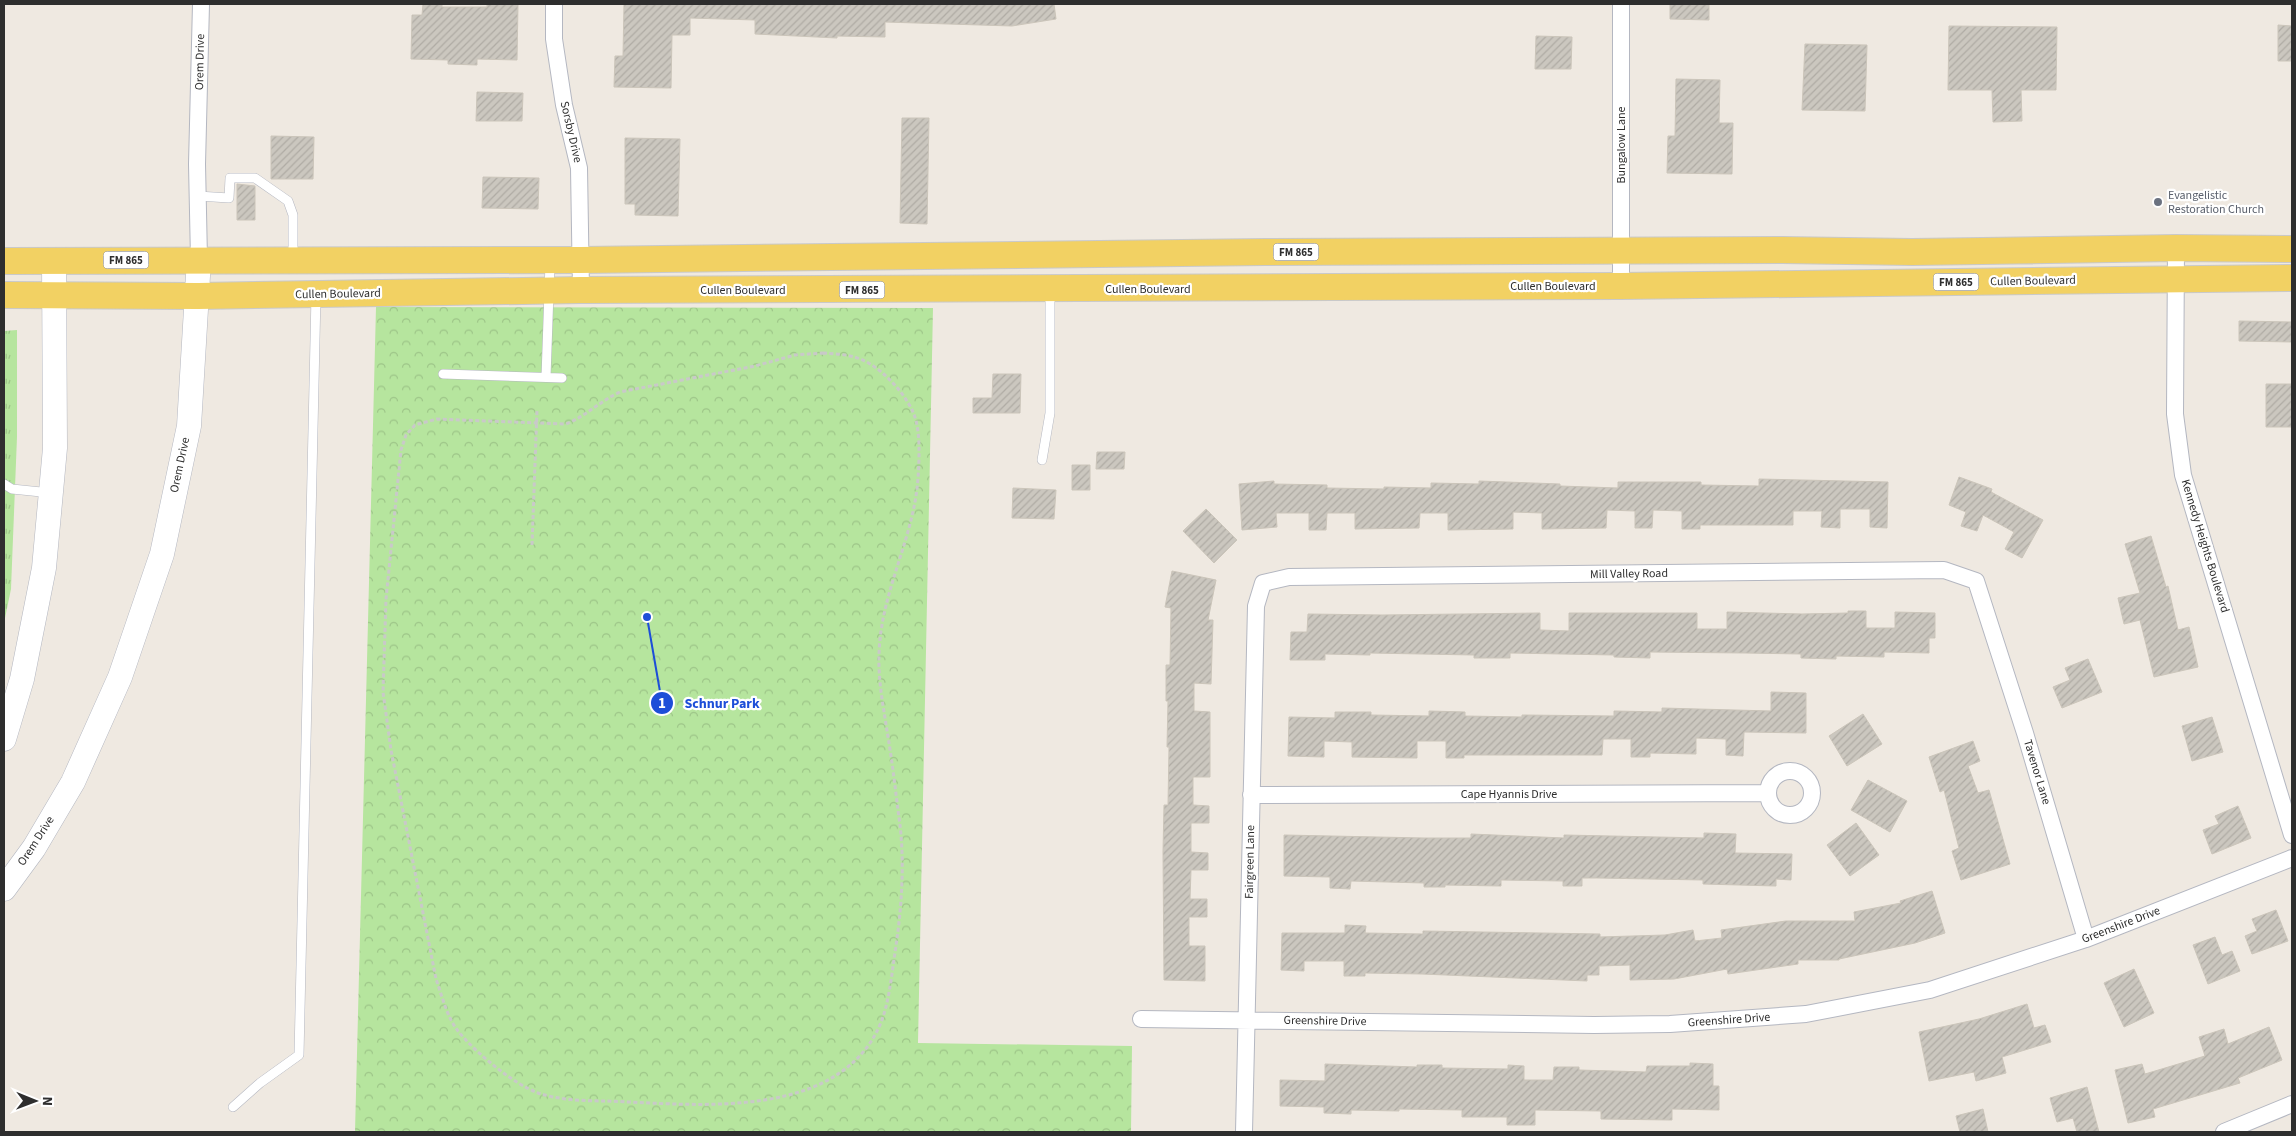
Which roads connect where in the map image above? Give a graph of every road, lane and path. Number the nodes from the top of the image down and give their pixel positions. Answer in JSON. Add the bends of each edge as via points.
{"nodes":[{"id":1,"x":201,"y":4,"type":"edge"},
{"id":2,"x":554,"y":4,"type":"edge"},
{"id":3,"x":1621,"y":4,"type":"edge"},
{"id":4,"x":198,"y":196,"type":"junction"},
{"id":5,"x":2176,"y":248,"type":"junction"},
{"id":6,"x":2292,"y":249,"type":"edge"},
{"id":7,"x":1265,"y":252,"type":"junction"},
{"id":8,"x":1621,"y":252,"type":"junction"},
{"id":9,"x":1912,"y":252,"type":"junction"},
{"id":10,"x":911,"y":257,"type":"junction"},
{"id":11,"x":54,"y":260,"type":"junction"},
{"id":12,"x":199,"y":260,"type":"junction"},
{"id":13,"x":293,"y":260,"type":"junction"},
{"id":14,"x":550,"y":260,"type":"junction"},
{"id":15,"x":580,"y":260,"type":"junction"},
{"id":16,"x":4,"y":261,"type":"edge"},
{"id":17,"x":2292,"y":278,"type":"edge"},
{"id":18,"x":2176,"y":280,"type":"junction"},
{"id":19,"x":1911,"y":283,"type":"junction"},
{"id":20,"x":1621,"y":286,"type":"junction"},
{"id":21,"x":1264,"y":288,"type":"junction"},
{"id":22,"x":1050,"y":289,"type":"junction"},
{"id":23,"x":581,"y":290,"type":"junction"},
{"id":24,"x":912,"y":290,"type":"junction"},
{"id":25,"x":550,"y":291,"type":"junction"},
{"id":26,"x":4,"y":295,"type":"edge"},
{"id":27,"x":53,"y":295,"type":"junction"},
{"id":28,"x":316,"y":295,"type":"junction"},
{"id":29,"x":198,"y":296,"type":"junction"},
{"id":30,"x":443,"y":374,"type":"dead end"},
{"id":31,"x":546,"y":377,"type":"junction"},
{"id":32,"x":562,"y":378,"type":"dead end"},
{"id":33,"x":537,"y":410,"type":"dead end"},
{"id":34,"x":536,"y":424,"type":"junction"},
{"id":35,"x":1042,"y":460,"type":"dead end"},
{"id":36,"x":4,"y":484,"type":"edge"},
{"id":37,"x":51,"y":493,"type":"junction"},
{"id":38,"x":532,"y":545,"type":"dead end"},
{"id":39,"x":1260,"y":593,"type":"joint"},
{"id":40,"x":1984,"y":607,"type":"joint"},
{"id":41,"x":4,"y":739,"type":"edge"},
{"id":42,"x":1767,"y":793,"type":"dead end"},
{"id":43,"x":1252,"y":795,"type":"junction"},
{"id":44,"x":2292,"y":835,"type":"edge"},
{"id":45,"x":2292,"y":858,"type":"edge"},
{"id":46,"x":4,"y":889,"type":"edge"},
{"id":47,"x":2086,"y":939,"type":"junction"},
{"id":48,"x":1141,"y":1019,"type":"dead end"},
{"id":49,"x":1247,"y":1019,"type":"junction"},
{"id":50,"x":2292,"y":1104,"type":"edge"},
{"id":51,"x":233,"y":1107,"type":"dead end"},
{"id":52,"x":1244,"y":1132,"type":"edge"},
{"id":53,"x":2224,"y":1132,"type":"edge"}],
"edges":[{"from":1,"to":4,"type":"street","name":"Orem Drive"},
{"from":2,"to":15,"type":"street","name":"Sorsby Drive","via":[[554,39],[561,86],[579,168]]},
{"from":3,"to":8,"type":"street","name":"Bungalow Lane"},
{"from":4,"to":12,"type":"street","name":"Orem Drive"},
{"from":4,"to":13,"type":"lane","via":[[229,198],[230,178],[256,178],[288,202],[293,215]]},
{"from":5,"to":6,"type":"main road","number":"FM 865"},
{"from":5,"to":9,"type":"main road","number":"FM 865"},
{"from":5,"to":18,"type":"street","name":"Kennedy Heights Boulevard"},
{"from":7,"to":8,"type":"main road","number":"FM 865"},
{"from":7,"to":10,"type":"main road","number":"FM 865"},
{"from":7,"to":21,"type":"main road"},
{"from":8,"to":9,"type":"main road","number":"FM 865"},
{"from":8,"to":20,"type":"street","name":"Bungalow Lane"},
{"from":9,"to":19,"type":"main road"},
{"from":10,"to":15,"type":"main road","number":"FM 865"},
{"from":10,"to":24,"type":"main road"},
{"from":11,"to":12,"type":"main road","number":"FM 865"},
{"from":11,"to":16,"type":"main road","number":"FM 865"},
{"from":11,"to":27,"type":"main road"},
{"from":12,"to":13,"type":"main road","number":"FM 865"},
{"from":12,"to":29,"type":"main road","name":"Orem Drive"},
{"from":13,"to":14,"type":"main road","number":"FM 865"},
{"from":14,"to":15,"type":"main road","number":"FM 865"},
{"from":14,"to":25,"type":"lane"},
{"from":15,"to":23,"type":"street","name":"Sorsby Drive"},
{"from":17,"to":18,"type":"main road","name":"Cullen Boulevard","number":"FM 865"},
{"from":18,"to":19,"type":"main road","name":"Cullen Boulevard","number":"FM 865"},
{"from":18,"to":44,"type":"street","name":"Kennedy Heights Boulevard","via":[[2175,414],[2183,475]]},
{"from":19,"to":20,"type":"main road","name":"Cullen Boulevard","number":"FM 865"},
{"from":20,"to":21,"type":"main road","name":"Cullen Boulevard","number":"FM 865"},
{"from":21,"to":22,"type":"main road","name":"Cullen Boulevard","number":"FM 865"},
{"from":22,"to":24,"type":"main road","name":"Cullen Boulevard","number":"FM 865"},
{"from":22,"to":35,"type":"lane","via":[[1050,414]]},
{"from":23,"to":24,"type":"main road","name":"Cullen Boulevard","number":"FM 865"},
{"from":23,"to":25,"type":"main road","name":"Cullen Boulevard","number":"FM 865"},
{"from":25,"to":28,"type":"main road","name":"Cullen Boulevard","number":"FM 865"},
{"from":25,"to":31,"type":"lane"},
{"from":26,"to":27,"type":"main road","name":"Cullen Boulevard","number":"FM 865"},
{"from":27,"to":29,"type":"main road","name":"Cullen Boulevard","number":"FM 865"},
{"from":27,"to":37,"type":"main road","via":[[56,448]]},
{"from":28,"to":29,"type":"main road","name":"Cullen Boulevard","number":"FM 865"},
{"from":28,"to":51,"type":"lane","via":[[299,1054]]},
{"from":29,"to":46,"type":"main road","name":"Orem Drive","via":[[188,426],[162,554],[120,677],[73,782],[34,848]]},
{"from":30,"to":31,"type":"lane"},
{"from":31,"to":32,"type":"lane"},
{"from":33,"to":34,"type":"path"},
{"from":34,"to":34,"type":"path","via":[[566,424],[577,420],[620,392],[755,366],[794,354],[823,353],[864,360],[902,394],[914,415],[919,441],[919,474],[913,509],[887,598],[878,657],[901,831],[898,933],[881,1024],[869,1045],[831,1080],[803,1091],[759,1100],[705,1105],[584,1100],[541,1094],[517,1084],[492,1063],[457,1030],[445,1006],[436,979],[385,720],[386,599],[398,470],[406,434],[415,425],[437,419]]},
{"from":34,"to":38,"type":"path"},
{"from":36,"to":37,"type":"lane","via":[[12,489]]},
{"from":37,"to":41,"type":"main road","via":[[42,577],[22,679]]},
{"from":39,"to":40,"type":"street","name":"Mill Valley Road","via":[[1264,584],[1289,578],[1944,570],[1976,580]]},
{"from":39,"to":43,"type":"street","name":"Fairgreen Lane","via":[[1256,606]]},
{"from":40,"to":47,"type":"street","name":"Tavenor Lane"},
{"from":42,"to":43,"type":"street","name":"Cape Hyannis Drive"},
{"from":43,"to":49,"type":"street","name":"Fairgreen Lane"},
{"from":45,"to":47,"type":"street","name":"Greenshire Drive"},
{"from":47,"to":49,"type":"street","name":"Greenshire Drive","via":[[1930,990],[1806,1014],[1670,1024],[1594,1025]]},
{"from":48,"to":49,"type":"street","name":"Greenshire Drive"},
{"from":49,"to":52,"type":"street","name":"Fairgreen Lane"},
{"from":50,"to":53,"type":"street"}]}
